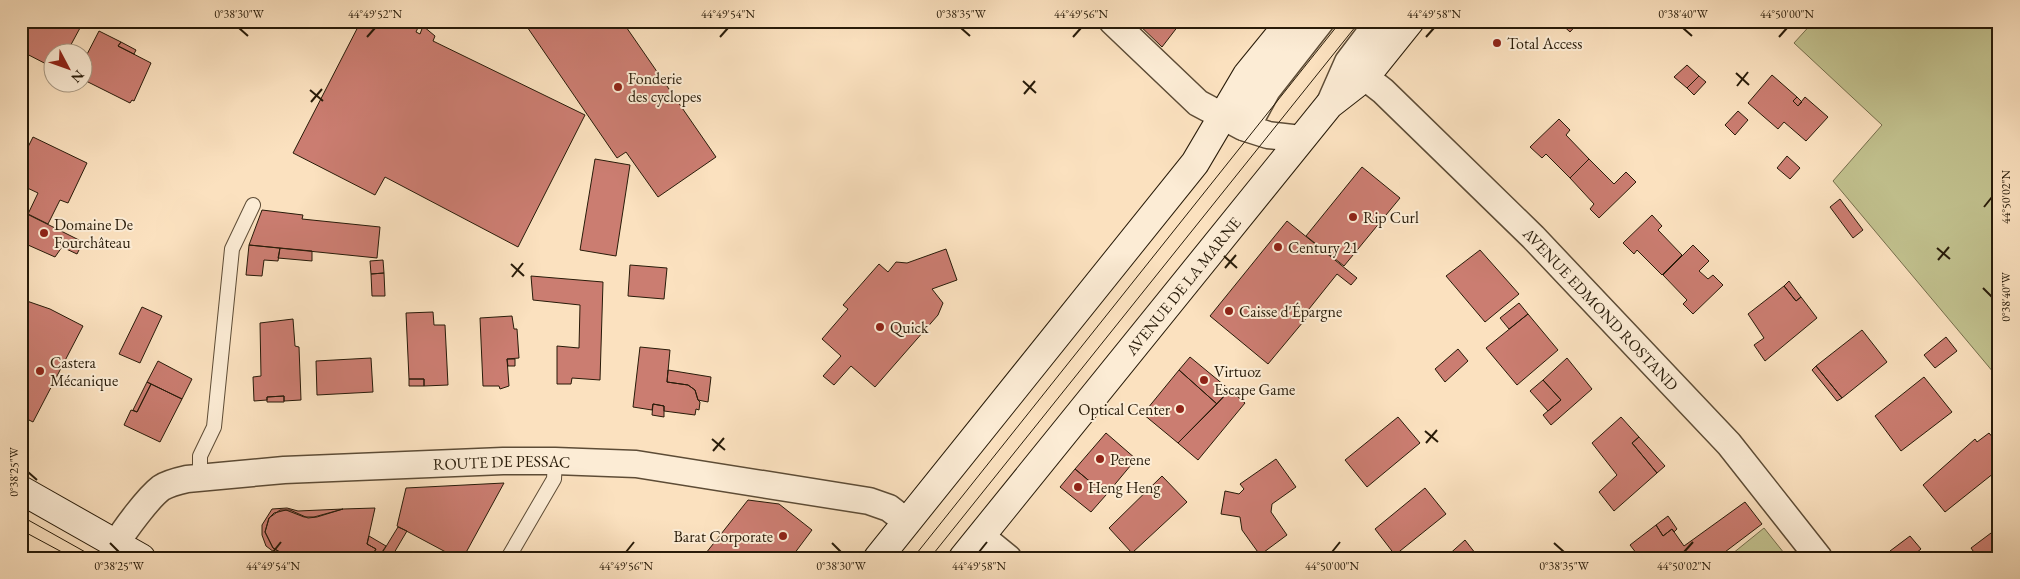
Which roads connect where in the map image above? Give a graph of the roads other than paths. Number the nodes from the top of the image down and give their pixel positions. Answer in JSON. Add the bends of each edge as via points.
{"nodes":[{"id":1,"x":1112,"y":21,"type":"edge"},
{"id":2,"x":1291,"y":21,"type":"edge"},
{"id":3,"x":1321,"y":21,"type":"edge"},
{"id":4,"x":1379,"y":21,"type":"edge"},
{"id":5,"x":1410,"y":21,"type":"edge"},
{"id":6,"x":1365,"y":77,"type":"junction"},
{"id":7,"x":1329,"y":105,"type":"junction"},
{"id":8,"x":1234,"y":122,"type":"junction"},
{"id":9,"x":1301,"y":138,"type":"junction"},
{"id":10,"x":253,"y":205,"type":"dead end"},
{"id":11,"x":555,"y":461,"type":"junction"},
{"id":12,"x":200,"y":478,"type":"junction"},
{"id":13,"x":21,"y":490,"type":"edge"},
{"id":14,"x":907,"y":522,"type":"junction"},
{"id":15,"x":981,"y":536,"type":"junction"},
{"id":16,"x":116,"y":544,"type":"junction"},
{"id":17,"x":142,"y":558,"type":"edge"},
{"id":18,"x":508,"y":558,"type":"edge"},
{"id":19,"x":878,"y":558,"type":"edge"},
{"id":20,"x":963,"y":558,"type":"edge"},
{"id":21,"x":1008,"y":558,"type":"edge"},
{"id":22,"x":1819,"y":558,"type":"edge"}],
"edges":[{"from":1,"to":8,"type":"street","via":[[1198,102]]},
{"from":2,"to":8,"type":"main road","via":[[1247,75]]},
{"from":3,"to":8,"type":"street","via":[[1267,90]]},
{"from":4,"to":7,"type":"street","via":[[1348,62]]},
{"from":5,"to":6,"type":"main road","name":"AVENUE DE LA MARNE"},
{"from":6,"to":7,"type":"main road","name":"AVENUE DE LA MARNE"},
{"from":6,"to":22,"type":"street","name":"AVENUE EDMOND ROSTAND","via":[[1533,237],[1729,444]]},
{"from":7,"to":9,"type":"main road","name":"AVENUE DE LA MARNE"},
{"from":8,"to":9,"type":"street","via":[[1268,135]]},
{"from":8,"to":14,"type":"main road","via":[[1195,163]]},
{"from":9,"to":15,"type":"main road","name":"AVENUE DE LA MARNE"},
{"from":10,"to":12,"type":"lane","via":[[232,249],[214,427],[200,456]]},
{"from":11,"to":12,"type":"street","name":"ROUTE DE PESSAC","via":[[294,470]]},
{"from":11,"to":14,"type":"street","name":"ROUTE DE PESSAC","via":[[636,464],[856,499],[889,508]]},
{"from":11,"to":18,"type":"lane","via":[[554,479]]},
{"from":12,"to":16,"type":"street","name":"ROUTE DE PESSAC","via":[[173,482],[160,489]]},
{"from":13,"to":16,"type":"main road"},
{"from":14,"to":19,"type":"main road"},
{"from":15,"to":20,"type":"main road","name":"AVENUE DE LA MARNE"},
{"from":15,"to":21,"type":"street"},
{"from":16,"to":17,"type":"main road"}]}
